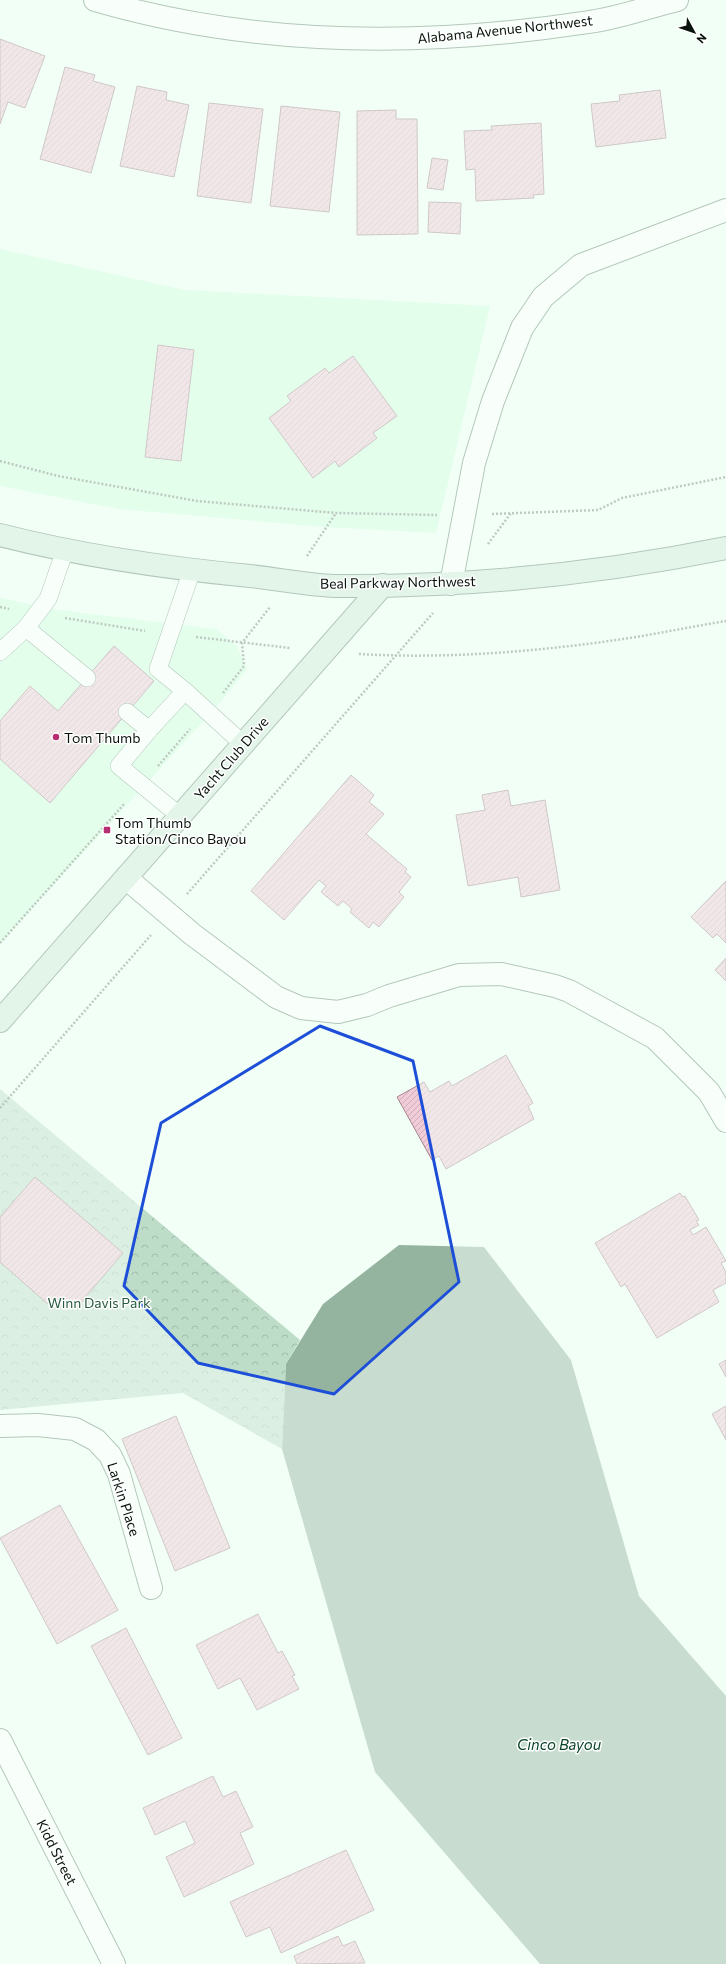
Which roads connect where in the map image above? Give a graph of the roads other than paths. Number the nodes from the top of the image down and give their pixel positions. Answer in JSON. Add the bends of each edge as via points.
{"nodes":[{"id":1,"x":95,"y":0,"type":"edge"},
{"id":2,"x":677,"y":0,"type":"edge"},
{"id":3,"x":726,"y":210,"type":"edge"},
{"id":4,"x":0,"y":535,"type":"edge"},
{"id":5,"x":726,"y":548,"type":"edge"},
{"id":6,"x":65,"y":550,"type":"junction"},
{"id":7,"x":192,"y":570,"type":"junction"},
{"id":8,"x":455,"y":583,"type":"junction"},
{"id":9,"x":384,"y":585,"type":"junction"},
{"id":10,"x":26,"y":628,"type":"junction"},
{"id":11,"x":0,"y":652,"type":"edge"},
{"id":12,"x":87,"y":678,"type":"dead end"},
{"id":13,"x":185,"y":691,"type":"junction"},
{"id":14,"x":127,"y":712,"type":"dead end"},
{"id":15,"x":149,"y":730,"type":"junction"},
{"id":16,"x":243,"y":744,"type":"junction"},
{"id":17,"x":180,"y":816,"type":"junction"},
{"id":18,"x":126,"y":878,"type":"junction"},
{"id":19,"x":0,"y":1021,"type":"edge"},
{"id":20,"x":726,"y":1122,"type":"edge"},
{"id":21,"x":0,"y":1426,"type":"edge"},
{"id":22,"x":151,"y":1588,"type":"dead end"},
{"id":23,"x":0,"y":1740,"type":"edge"},
{"id":24,"x":114,"y":1964,"type":"edge"}],
"edges":[{"from":1,"to":2,"type":"street","name":"Alabama Avenue Northwest","via":[[201,24],[251,32],[367,40],[446,38],[590,22]]},
{"from":3,"to":8,"type":"street","via":[[581,266],[544,298],[522,328],[493,401],[474,463]]},
{"from":4,"to":6,"type":"main road","name":"Beal Parkway Northwest"},
{"from":5,"to":8,"type":"main road","name":"Beal Parkway Northwest","via":[[655,562]]},
{"from":6,"to":7,"type":"main road","name":"Beal Parkway Northwest"},
{"from":6,"to":10,"type":"lane","via":[[48,599]]},
{"from":7,"to":9,"type":"main road","name":"Beal Parkway Northwest","via":[[333,586]]},
{"from":7,"to":13,"type":"lane","via":[[158,669]]},
{"from":8,"to":9,"type":"main road","name":"Beal Parkway Northwest"},
{"from":9,"to":16,"type":"main road","name":"Yacht Club Drive"},
{"from":10,"to":11,"type":"lane"},
{"from":10,"to":12,"type":"lane"},
{"from":13,"to":15,"type":"lane"},
{"from":13,"to":16,"type":"lane"},
{"from":14,"to":15,"type":"lane"},
{"from":15,"to":17,"type":"lane","via":[[119,766]]},
{"from":16,"to":17,"type":"main road","name":"Yacht Club Drive"},
{"from":17,"to":18,"type":"main road","name":"Yacht Club Drive"},
{"from":18,"to":19,"type":"main road","name":"Yacht Club Drive"},
{"from":18,"to":20,"type":"street","via":[[276,997],[301,1008],[338,1012],[458,975],[501,974],[569,991],[655,1038],[709,1092]]},
{"from":21,"to":22,"type":"street","name":"Larkin Place","via":[[38,1425],[75,1430],[96,1440],[110,1455],[119,1474]]},
{"from":23,"to":24,"type":"street","name":"Kidd Street"}]}
